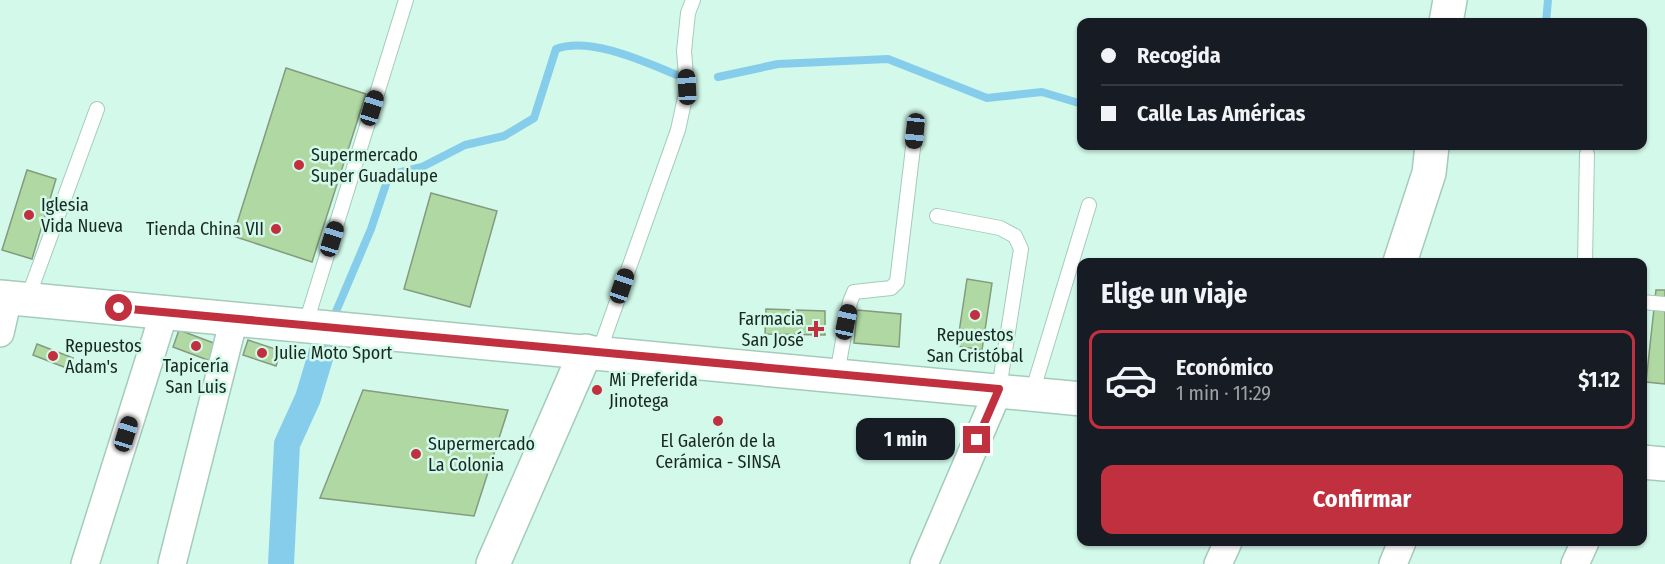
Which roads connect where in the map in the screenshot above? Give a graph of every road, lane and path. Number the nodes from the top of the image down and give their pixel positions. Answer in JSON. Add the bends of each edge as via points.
{"nodes":[{"id":1,"x":406,"y":0,"type":"edge"},
{"id":2,"x":693,"y":0,"type":"edge"},
{"id":3,"x":1450,"y":0,"type":"edge"},
{"id":4,"x":1447,"y":18,"type":"edge"},
{"id":5,"x":97,"y":109,"type":"dead end"},
{"id":6,"x":915,"y":131,"type":"dead end"},
{"id":7,"x":1432,"y":150,"type":"edge"},
{"id":8,"x":1587,"y":154,"type":"dead end"},
{"id":9,"x":1089,"y":205,"type":"dead end"},
{"id":10,"x":937,"y":216,"type":"dead end"},
{"id":11,"x":1401,"y":258,"type":"edge"},
{"id":12,"x":1585,"y":258,"type":"edge"},
{"id":13,"x":12,"y":299,"type":"edge"},
{"id":14,"x":1647,"y":302,"type":"edge"},
{"id":15,"x":1665,"y":304,"type":"edge"},
{"id":16,"x":164,"y":313,"type":"junction"},
{"id":17,"x":234,"y":319,"type":"junction"},
{"id":18,"x":305,"y":326,"type":"junction"},
{"id":19,"x":0,"y":333,"type":"edge"},
{"id":20,"x":593,"y":352,"type":"junction"},
{"id":21,"x":837,"y":374,"type":"junction"},
{"id":22,"x":999,"y":389,"type":"junction"},
{"id":23,"x":1032,"y":393,"type":"junction"},
{"id":24,"x":1077,"y":398,"type":"edge"},
{"id":25,"x":1647,"y":462,"type":"edge"},
{"id":26,"x":1665,"y":464,"type":"edge"},
{"id":27,"x":1226,"y":546,"type":"edge"},
{"id":28,"x":1400,"y":546,"type":"edge"},
{"id":29,"x":1583,"y":546,"type":"edge"},
{"id":30,"x":85,"y":564,"type":"edge"},
{"id":31,"x":172,"y":564,"type":"edge"},
{"id":32,"x":493,"y":564,"type":"edge"},
{"id":33,"x":924,"y":564,"type":"edge"},
{"id":34,"x":1218,"y":564,"type":"edge"},
{"id":35,"x":1393,"y":564,"type":"edge"},
{"id":36,"x":1575,"y":564,"type":"edge"}],
"edges":[{"from":1,"to":18,"type":"lane"},
{"from":2,"to":20,"type":"lane","via":[[684,51],[687,87],[678,130]]},
{"from":3,"to":4,"type":"main road"},
{"from":5,"to":13,"type":"lane"},
{"from":6,"to":21,"type":"lane","via":[[897,282],[891,288],[854,292]]},
{"from":7,"to":11,"type":"main road","via":[[1429,173]]},
{"from":8,"to":12,"type":"lane"},
{"from":9,"to":23,"type":"lane"},
{"from":10,"to":22,"type":"lane","via":[[1000,228],[1015,236],[1021,249]]},
{"from":13,"to":16,"type":"main road"},
{"from":13,"to":19,"type":"street"},
{"from":14,"to":15,"type":"lane"},
{"from":16,"to":17,"type":"main road"},
{"from":16,"to":30,"type":"street"},
{"from":17,"to":18,"type":"main road"},
{"from":17,"to":31,"type":"street"},
{"from":18,"to":20,"type":"main road"},
{"from":20,"to":21,"type":"main road"},
{"from":20,"to":32,"type":"main road"},
{"from":21,"to":22,"type":"main road"},
{"from":22,"to":23,"type":"main road"},
{"from":22,"to":33,"type":"street"},
{"from":23,"to":24,"type":"main road"},
{"from":25,"to":26,"type":"main road"},
{"from":27,"to":34,"type":"street"},
{"from":28,"to":35,"type":"street"},
{"from":29,"to":36,"type":"street"}]}
